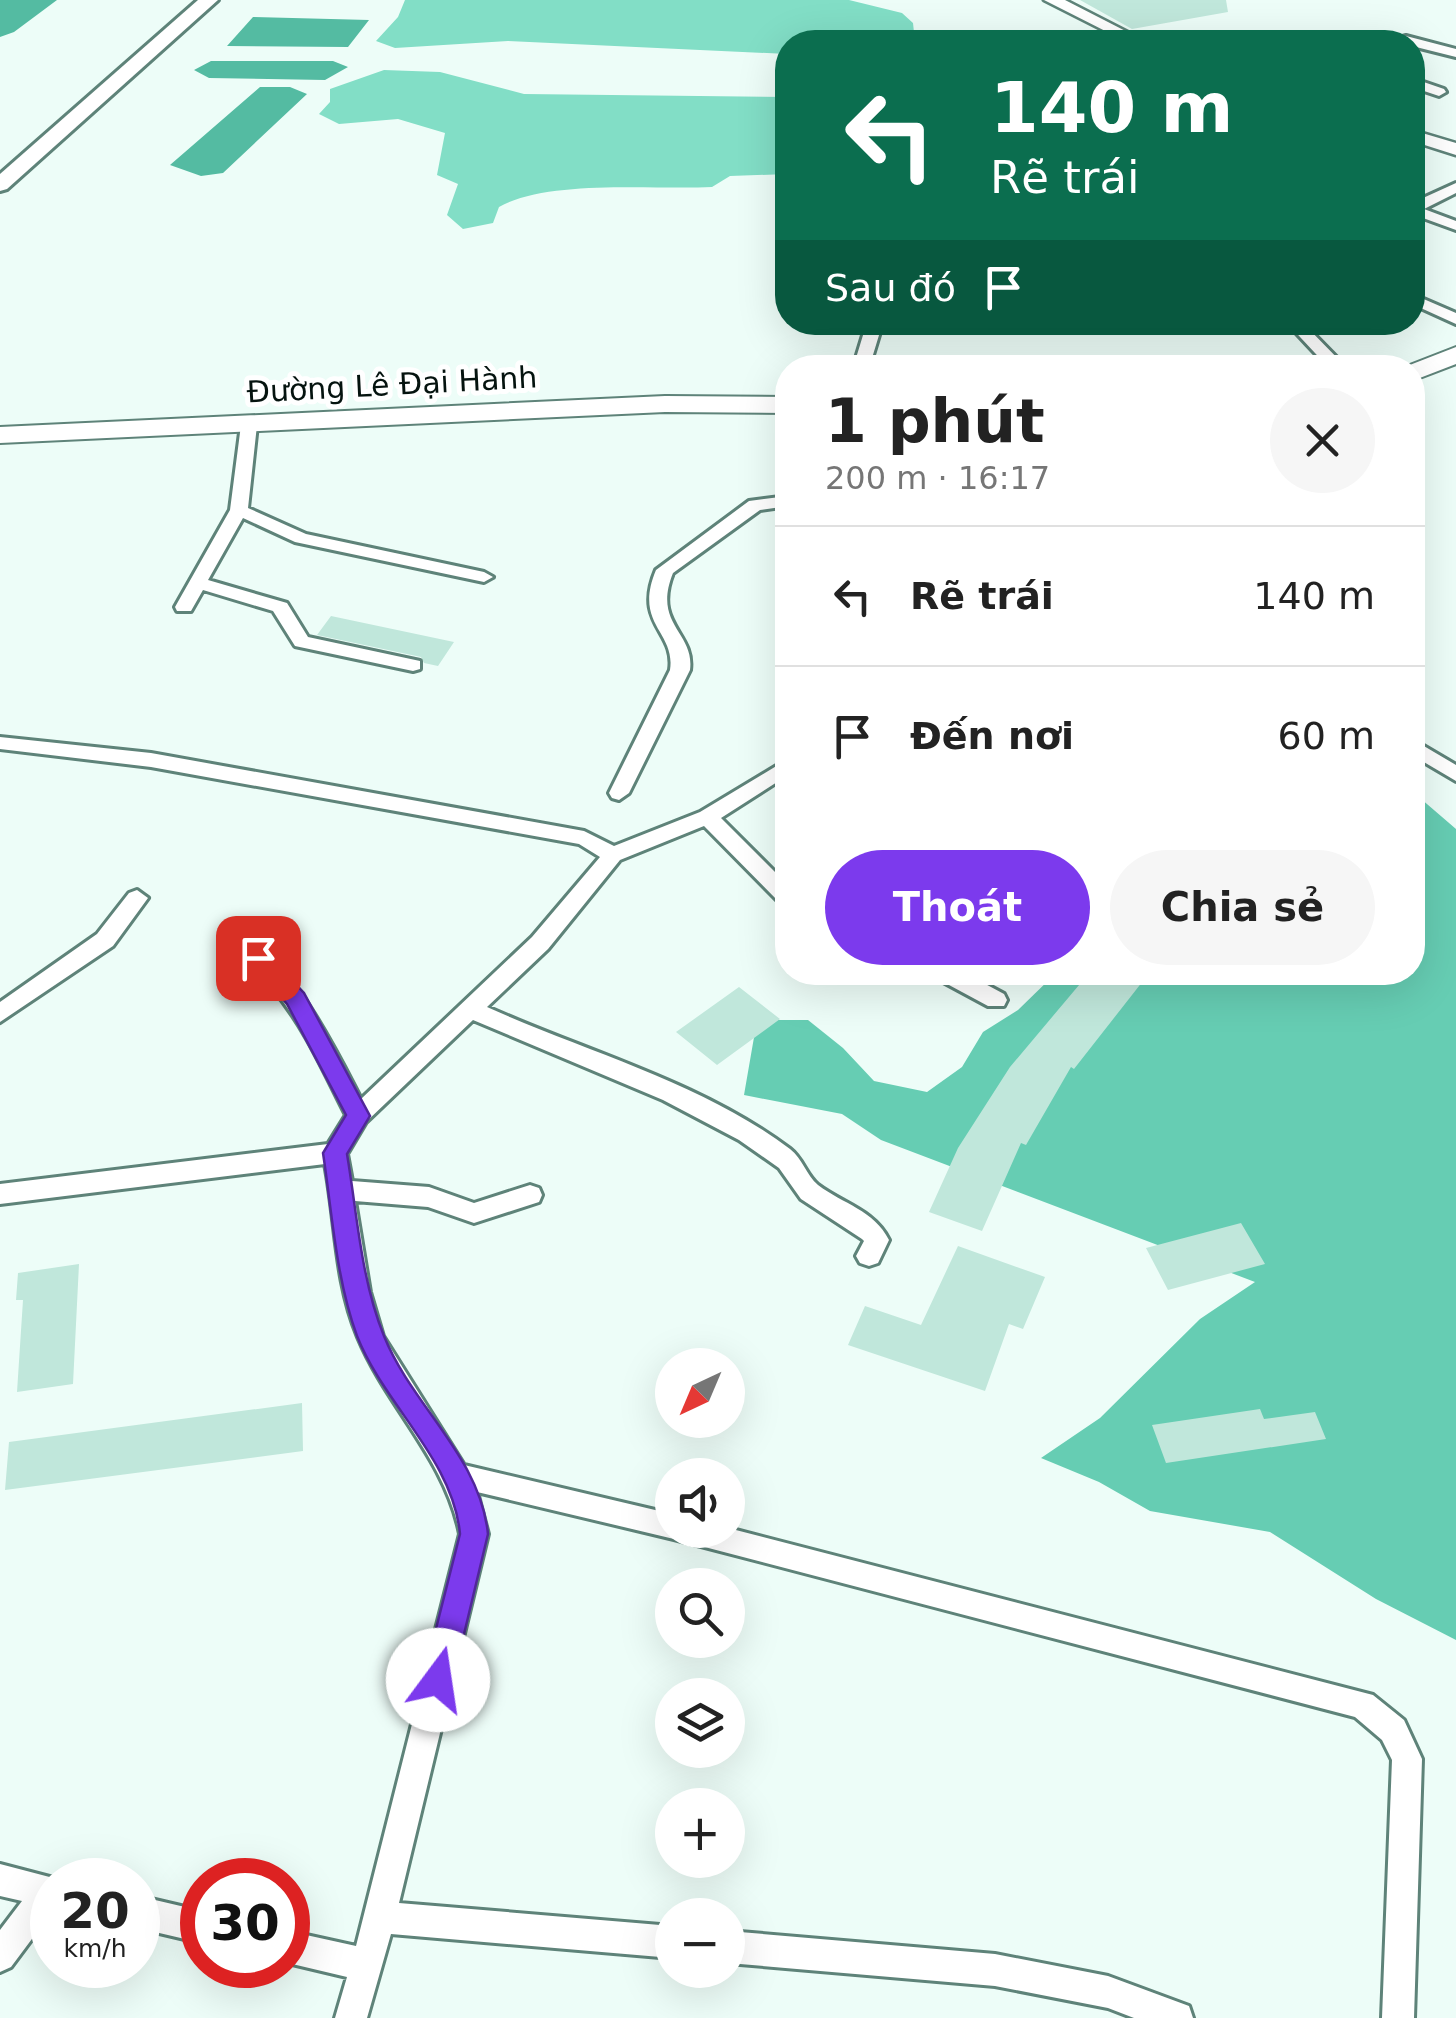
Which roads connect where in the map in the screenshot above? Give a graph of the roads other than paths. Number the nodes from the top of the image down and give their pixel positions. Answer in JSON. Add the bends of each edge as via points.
{"nodes":[{"id":1,"x":209,"y":0,"type":"edge"},
{"id":2,"x":1052,"y":0,"type":"edge"},
{"id":3,"x":1112,"y":30,"type":"edge"},
{"id":4,"x":1425,"y":45,"type":"edge"},
{"id":5,"x":1456,"y":54,"type":"edge"},
{"id":6,"x":1425,"y":87,"type":"edge"},
{"id":7,"x":1439,"y":92,"type":"dead end"},
{"id":8,"x":1425,"y":139,"type":"edge"},
{"id":9,"x":1456,"y":149,"type":"edge"},
{"id":10,"x":0,"y":185,"type":"edge"},
{"id":11,"x":1456,"y":187,"type":"edge"},
{"id":12,"x":1425,"y":202,"type":"edge"},
{"id":13,"x":1425,"y":214,"type":"edge"},
{"id":14,"x":1456,"y":226,"type":"edge"},
{"id":15,"x":1425,"y":304,"type":"edge"},
{"id":16,"x":1456,"y":319,"type":"edge"},
{"id":17,"x":1306,"y":335,"type":"edge"},
{"id":18,"x":1326,"y":355,"type":"edge"},
{"id":19,"x":1456,"y":355,"type":"edge"},
{"id":20,"x":1425,"y":368,"type":"edge"},
{"id":21,"x":775,"y":405,"type":"edge"},
{"id":22,"x":249,"y":424,"type":"junction"},
{"id":23,"x":0,"y":435,"type":"edge"},
{"id":24,"x":775,"y":493,"type":"edge"},
{"id":25,"x":775,"y":502,"type":"edge"},
{"id":26,"x":754,"y":505,"type":"junction"},
{"id":27,"x":239,"y":510,"type":"junction"},
{"id":28,"x":484,"y":578,"type":"dead end"},
{"id":29,"x":200,"y":583,"type":"junction"},
{"id":30,"x":184,"y":607,"type":"dead end"},
{"id":31,"x":413,"y":665,"type":"dead end"},
{"id":32,"x":0,"y":743,"type":"edge"},
{"id":33,"x":1425,"y":754,"type":"edge"},
{"id":34,"x":1456,"y":774,"type":"edge"},
{"id":35,"x":775,"y":775,"type":"edge"},
{"id":36,"x":619,"y":792,"type":"dead end"},
{"id":37,"x":707,"y":817,"type":"junction"},
{"id":38,"x":614,"y":855,"type":"junction"},
{"id":39,"x":775,"y":885,"type":"edge"},
{"id":40,"x":137,"y":898,"type":"dead end"},
{"id":41,"x":237,"y":946,"type":"dead end"},
{"id":42,"x":968,"y":985,"type":"edge"},
{"id":43,"x":996,"y":1000,"type":"dead end"},
{"id":44,"x":473,"y":1010,"type":"junction"},
{"id":45,"x":0,"y":1014,"type":"edge"},
{"id":46,"x":358,"y":1116,"type":"junction"},
{"id":47,"x":335,"y":1153,"type":"junction"},
{"id":48,"x":343,"y":1190,"type":"junction"},
{"id":49,"x":0,"y":1194,"type":"edge"},
{"id":50,"x":530,"y":1195,"type":"dead end"},
{"id":51,"x":869,"y":1256,"type":"dead end"},
{"id":52,"x":456,"y":1474,"type":"junction"},
{"id":53,"x":655,"y":1523,"type":"edge"},
{"id":54,"x":745,"y":1546,"type":"edge"},
{"id":55,"x":0,"y":1880,"type":"edge"},
{"id":56,"x":30,"y":1886,"type":"edge"},
{"id":57,"x":380,"y":1917,"type":"junction"},
{"id":58,"x":30,"y":1918,"type":"edge"},
{"id":59,"x":655,"y":1941,"type":"edge"},
{"id":60,"x":745,"y":1948,"type":"edge"},
{"id":61,"x":310,"y":1952,"type":"edge"},
{"id":62,"x":0,"y":1956,"type":"edge"},
{"id":63,"x":366,"y":1966,"type":"junction"},
{"id":64,"x":351,"y":2018,"type":"edge"},
{"id":65,"x":1177,"y":2018,"type":"edge"},
{"id":66,"x":1398,"y":2018,"type":"edge"}],
"edges":[{"from":1,"to":10,"type":"main road"},
{"from":2,"to":3,"type":"street"},
{"from":4,"to":5,"type":"street"},
{"from":6,"to":7,"type":"street"},
{"from":8,"to":9,"type":"street"},
{"from":11,"to":12,"type":"street"},
{"from":13,"to":14,"type":"street"},
{"from":15,"to":16,"type":"street"},
{"from":17,"to":18,"type":"street"},
{"from":19,"to":20,"type":"main road"},
{"from":21,"to":22,"type":"main road","name":"Đường Lê Đại Hành"},
{"from":22,"to":23,"type":"main road","name":"Đường Lê Đại Hành"},
{"from":22,"to":27,"type":"street"},
{"from":24,"to":26,"type":"street"},
{"from":25,"to":26,"type":"street"},
{"from":26,"to":36,"type":"street","via":[[665,570],[656,616],[682,656],[680,670]]},
{"from":27,"to":28,"type":"street","via":[[301,538]]},
{"from":27,"to":29,"type":"street"},
{"from":29,"to":30,"type":"street"},
{"from":29,"to":31,"type":"street","via":[[286,611],[302,642]]},
{"from":32,"to":38,"type":"street","via":[[151,760],[565,834]]},
{"from":33,"to":34,"type":"street"},
{"from":35,"to":37,"type":"street"},
{"from":37,"to":38,"type":"street"},
{"from":37,"to":39,"type":"street"},
{"from":38,"to":44,"type":"street","via":[[560,922]]},
{"from":40,"to":45,"type":"street","via":[[104,940]]},
{"from":41,"to":46,"type":"street","via":[[258,958],[296,999]]},
{"from":42,"to":43,"type":"street"},
{"from":44,"to":46,"type":"street"},
{"from":44,"to":51,"type":"street","via":[[668,1090],[785,1158],[810,1193],[870,1229],[877,1240]]},
{"from":46,"to":47,"type":"street"},
{"from":47,"to":48,"type":"street"},
{"from":47,"to":49,"type":"street"},
{"from":48,"to":50,"type":"street","via":[[429,1197],[474,1214]]},
{"from":48,"to":52,"type":"street","via":[[370,1335]]},
{"from":52,"to":53,"type":"street"},
{"from":52,"to":57,"type":"street","via":[[474,1534]]},
{"from":54,"to":66,"type":"street","via":[[1363,1706],[1393,1730],[1407,1759]]},
{"from":55,"to":56,"type":"street"},
{"from":57,"to":59,"type":"street"},
{"from":57,"to":63,"type":"street"},
{"from":58,"to":62,"type":"street"},
{"from":60,"to":65,"type":"street","via":[[995,1970],[1108,1992]]},
{"from":61,"to":63,"type":"street"},
{"from":63,"to":64,"type":"street"}]}
